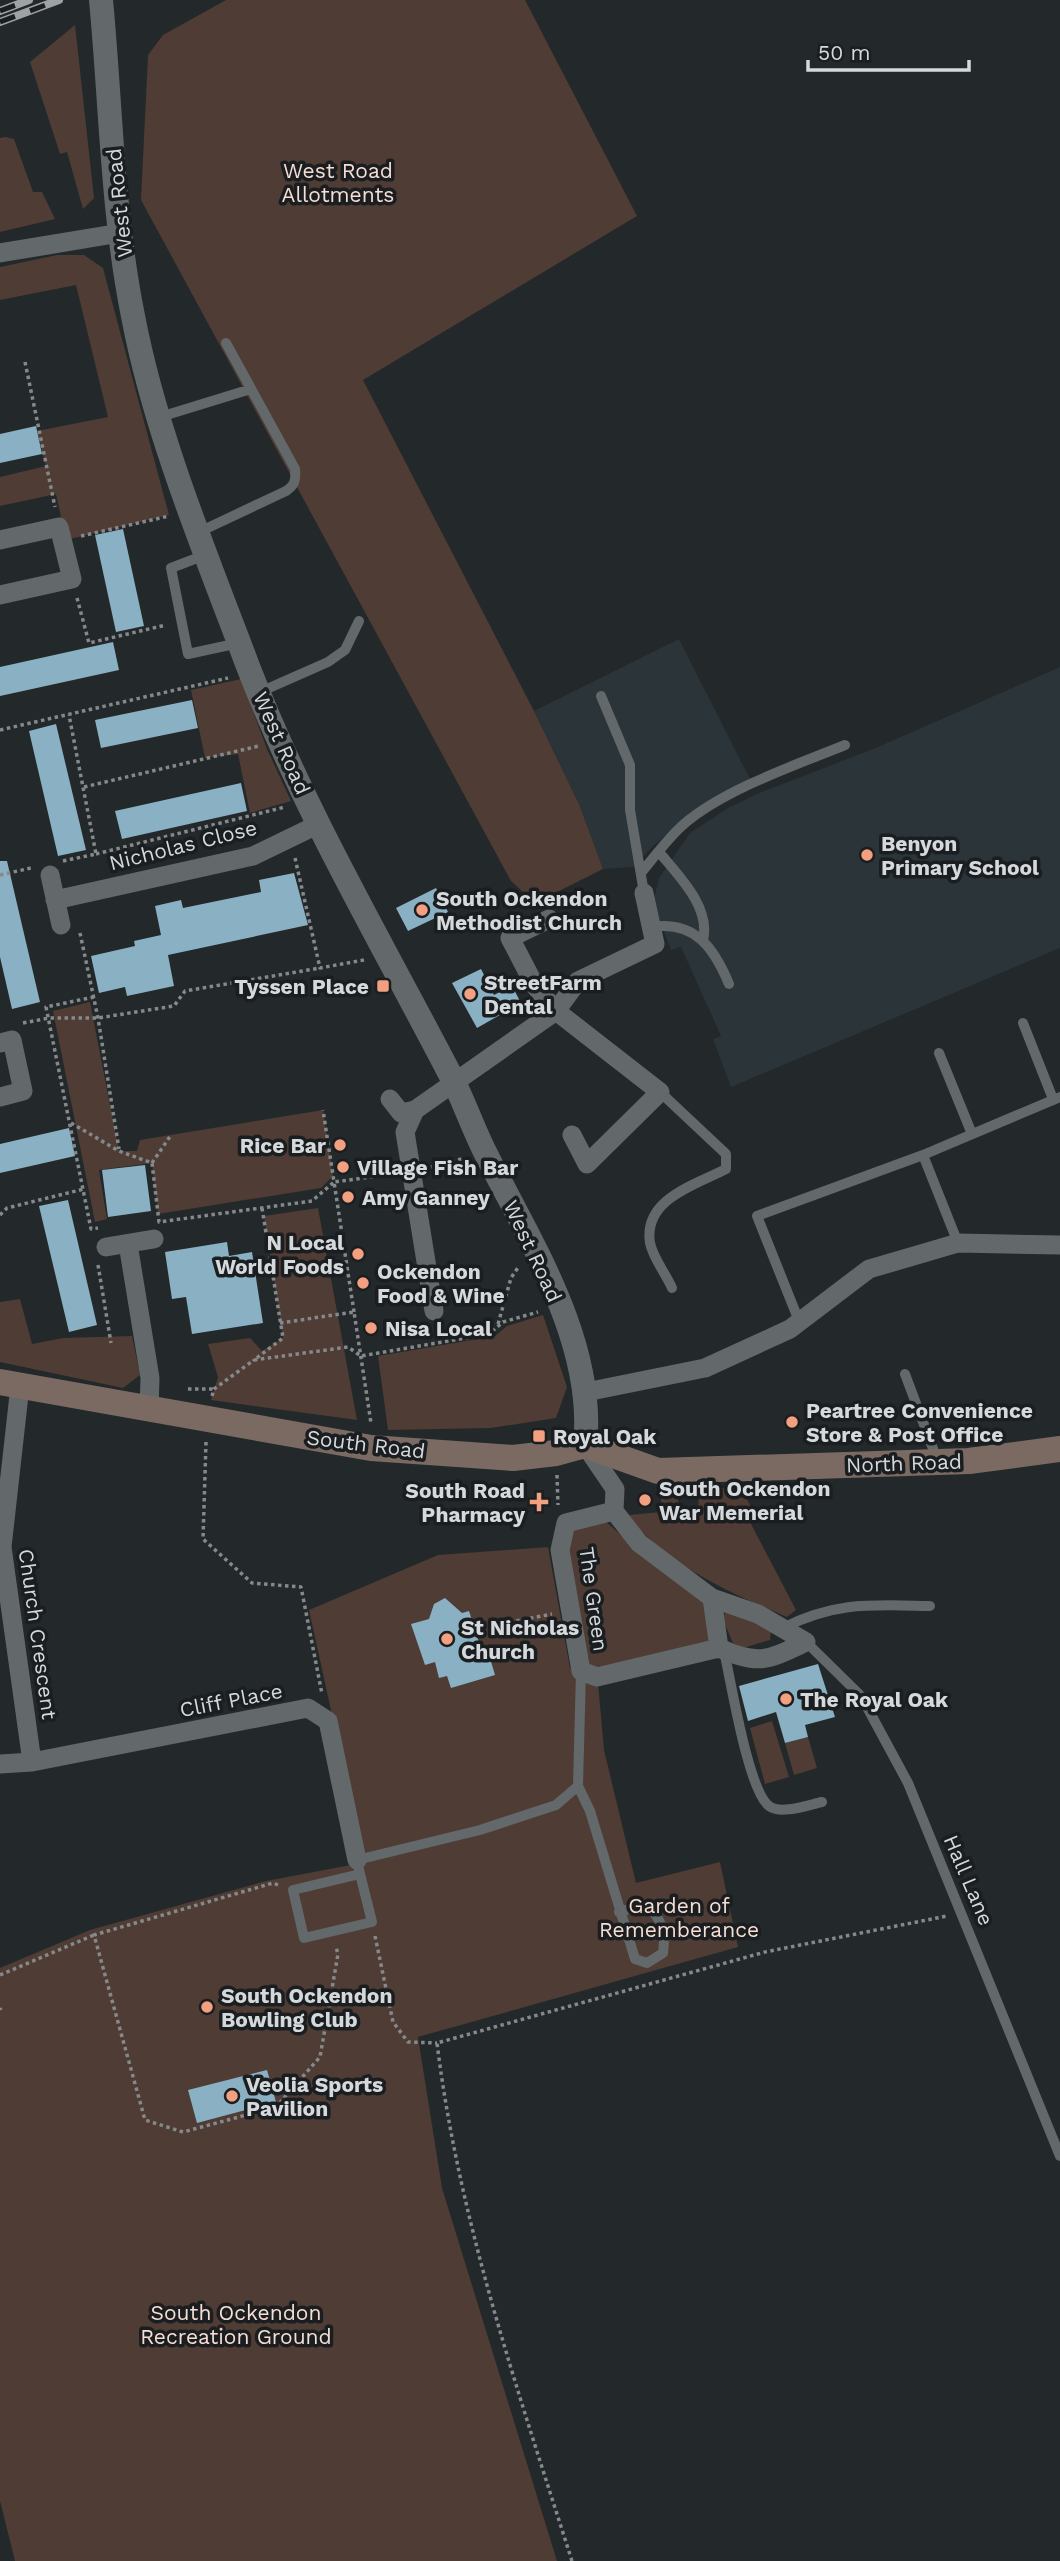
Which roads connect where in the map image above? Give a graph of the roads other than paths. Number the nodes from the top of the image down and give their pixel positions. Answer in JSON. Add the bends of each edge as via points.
{"nodes":[{"id":1,"x":101,"y":0,"type":"edge"},
{"id":2,"x":120,"y":233,"type":"junction"},
{"id":3,"x":0,"y":253,"type":"edge"},
{"id":4,"x":226,"y":343,"type":"dead end"},
{"id":5,"x":251,"y":389,"type":"junction"},
{"id":6,"x":160,"y":416,"type":"junction"},
{"id":7,"x":198,"y":533,"type":"junction"},
{"id":8,"x":0,"y":540,"type":"edge"},
{"id":9,"x":0,"y":596,"type":"edge"},
{"id":10,"x":359,"y":621,"type":"dead end"},
{"id":11,"x":240,"y":643,"type":"junction"},
{"id":12,"x":255,"y":683,"type":"junction"},
{"id":13,"x":601,"y":696,"type":"dead end"},
{"id":14,"x":845,"y":745,"type":"dead end"},
{"id":15,"x":313,"y":813,"type":"junction"},
{"id":16,"x":659,"y":852,"type":"junction"},
{"id":17,"x":49,"y":868,"type":"road end"},
{"id":18,"x":641,"y":873,"type":"junction"},
{"id":19,"x":644,"y":893,"type":"joint"},
{"id":20,"x":55,"y":900,"type":"junction"},
{"id":21,"x":549,"y":919,"type":"dead end"},
{"id":22,"x":70,"y":926,"type":"road end"},
{"id":23,"x":651,"y":927,"type":"junction"},
{"id":24,"x":703,"y":940,"type":"junction"},
{"id":25,"x":729,"y":984,"type":"dead end"},
{"id":26,"x":556,"y":1011,"type":"junction"},
{"id":27,"x":1023,"y":1023,"type":"dead end"},
{"id":28,"x":0,"y":1043,"type":"edge"},
{"id":29,"x":939,"y":1053,"type":"dead end"},
{"id":30,"x":454,"y":1081,"type":"junction"},
{"id":31,"x":660,"y":1091,"type":"junction"},
{"id":32,"x":0,"y":1097,"type":"edge"},
{"id":33,"x":1057,"y":1098,"type":"edge"},
{"id":34,"x":390,"y":1099,"type":"dead end"},
{"id":35,"x":415,"y":1110,"type":"junction"},
{"id":36,"x":972,"y":1134,"type":"junction"},
{"id":37,"x":572,"y":1135,"type":"dead end"},
{"id":38,"x":923,"y":1155,"type":"junction"},
{"id":39,"x":156,"y":1230,"type":"road end"},
{"id":40,"x":958,"y":1243,"type":"junction"},
{"id":41,"x":128,"y":1244,"type":"junction"},
{"id":42,"x":1060,"y":1245,"type":"edge"},
{"id":43,"x":98,"y":1248,"type":"road end"},
{"id":44,"x":672,"y":1288,"type":"dead end"},
{"id":45,"x":435,"y":1311,"type":"dead end"},
{"id":46,"x":799,"y":1321,"type":"junction"},
{"id":47,"x":905,"y":1374,"type":"dead end"},
{"id":48,"x":10,"y":1384,"type":"edge"},
{"id":49,"x":586,"y":1392,"type":"junction"},
{"id":50,"x":149,"y":1409,"type":"junction"},
{"id":51,"x":584,"y":1445,"type":"junction"},
{"id":52,"x":1060,"y":1450,"type":"edge"},
{"id":53,"x":938,"y":1462,"type":"junction"},
{"id":54,"x":614,"y":1511,"type":"junction"},
{"id":55,"x":712,"y":1598,"type":"junction"},
{"id":56,"x":930,"y":1606,"type":"dead end"},
{"id":57,"x":783,"y":1628,"type":"junction"},
{"id":58,"x":806,"y":1642,"type":"junction"},
{"id":59,"x":722,"y":1649,"type":"junction"},
{"id":60,"x":582,"y":1671,"type":"junction"},
{"id":61,"x":32,"y":1762,"type":"junction"},
{"id":62,"x":0,"y":1764,"type":"edge"},
{"id":63,"x":578,"y":1786,"type":"junction"},
{"id":64,"x":822,"y":1802,"type":"dead end"},
{"id":65,"x":359,"y":1867,"type":"junction"},
{"id":66,"x":619,"y":1912,"type":"junction"},
{"id":67,"x":1060,"y":2155,"type":"edge"}],
"edges":[{"from":1,"to":2,"type":"street","name":"West Road"},
{"from":2,"to":3,"type":"street"},
{"from":2,"to":6,"type":"street","name":"West Road","via":[[133,318]]},
{"from":4,"to":5,"type":"lane"},
{"from":5,"to":6,"type":"lane"},
{"from":5,"to":7,"type":"lane","via":[[295,469],[293,486]]},
{"from":6,"to":7,"type":"street","name":"West Road"},
{"from":7,"to":11,"type":"street","name":"West Road"},
{"from":7,"to":11,"type":"lane","via":[[172,568],[188,654]]},
{"from":8,"to":9,"type":"street","via":[[59,527],[72,579]]},
{"from":10,"to":12,"type":"lane","via":[[345,650],[328,662]]},
{"from":11,"to":12,"type":"street","name":"West Road"},
{"from":12,"to":15,"type":"street","name":"West Road"},
{"from":13,"to":18,"type":"lane","via":[[630,765],[630,810]]},
{"from":14,"to":16,"type":"lane","via":[[723,800],[685,823]]},
{"from":15,"to":20,"type":"street","name":"Nicholas Close","via":[[253,856]]},
{"from":15,"to":30,"type":"street","name":"West Road"},
{"from":16,"to":18,"type":"lane"},
{"from":16,"to":24,"type":"lane","via":[[700,910]]},
{"from":17,"to":20,"type":"street"},
{"from":18,"to":19,"type":"lane"},
{"from":19,"to":23,"type":"street"},
{"from":20,"to":22,"type":"street"},
{"from":21,"to":26,"type":"street","via":[[510,938],[535,986]]},
{"from":23,"to":24,"type":"lane","via":[[668,924]]},
{"from":23,"to":26,"type":"street","via":[[655,944],[578,981]]},
{"from":24,"to":25,"type":"lane","via":[[716,953]]},
{"from":26,"to":30,"type":"street"},
{"from":26,"to":31,"type":"street"},
{"from":27,"to":33,"type":"lane"},
{"from":28,"to":32,"type":"street","via":[[12,1040],[23,1091]]},
{"from":29,"to":36,"type":"lane"},
{"from":30,"to":35,"type":"street"},
{"from":30,"to":49,"type":"street","name":"West Road","via":[[485,1153],[534,1246],[581,1366]]},
{"from":31,"to":37,"type":"street","via":[[587,1164]]},
{"from":31,"to":44,"type":"lane","via":[[726,1154],[726,1169],[662,1202],[650,1223],[650,1245]]},
{"from":33,"to":36,"type":"lane"},
{"from":34,"to":35,"type":"street","via":[[401,1113]]},
{"from":35,"to":45,"type":"street","via":[[405,1132]]},
{"from":36,"to":38,"type":"lane"},
{"from":38,"to":40,"type":"lane"},
{"from":38,"to":46,"type":"lane","via":[[757,1216]]},
{"from":39,"to":41,"type":"street"},
{"from":40,"to":42,"type":"street"},
{"from":40,"to":46,"type":"street","via":[[869,1269]]},
{"from":41,"to":43,"type":"street"},
{"from":41,"to":50,"type":"street","via":[[150,1378]]},
{"from":46,"to":49,"type":"street","via":[[705,1368]]},
{"from":47,"to":53,"type":"lane"},
{"from":48,"to":50,"type":"main road","name":"South Road"},
{"from":48,"to":61,"type":"street","name":"Church Crescent","via":[[2,1547]]},
{"from":49,"to":51,"type":"street","name":"West Road"},
{"from":50,"to":51,"type":"main road","name":"South Road","via":[[371,1448],[513,1458]]},
{"from":51,"to":53,"type":"main road","name":"North Road","via":[[658,1471]]},
{"from":51,"to":54,"type":"street","via":[[615,1489]]},
{"from":52,"to":53,"type":"main road","name":"North Road"},
{"from":54,"to":55,"type":"street","via":[[639,1543]]},
{"from":54,"to":60,"type":"street","name":"The Green","via":[[566,1523],[560,1549]]},
{"from":55,"to":57,"type":"street"},
{"from":55,"to":59,"type":"street"},
{"from":56,"to":57,"type":"lane","via":[[842,1607],[811,1614]]},
{"from":57,"to":58,"type":"street"},
{"from":58,"to":59,"type":"street","name":"The Green","via":[[779,1655],[748,1661]]},
{"from":58,"to":67,"type":"lane","name":"Hall Lane","via":[[861,1696],[908,1783]]},
{"from":59,"to":60,"type":"street","name":"The Green","via":[[597,1677]]},
{"from":59,"to":64,"type":"lane","via":[[762,1798],[770,1807],[782,1810]]},
{"from":60,"to":63,"type":"lane"},
{"from":61,"to":62,"type":"street","name":"Cliff Place"},
{"from":61,"to":65,"type":"street","name":"Cliff Place","via":[[308,1707],[328,1721]]},
{"from":63,"to":65,"type":"lane","via":[[556,1805]]},
{"from":63,"to":66,"type":"lane","via":[[590,1811]]},
{"from":65,"to":65,"type":"lane","via":[[293,1891],[304,1937],[372,1922]]},
{"from":66,"to":66,"type":"lane","via":[[635,1959],[647,1963],[663,1954],[663,1925],[656,1913],[646,1904]]}]}
